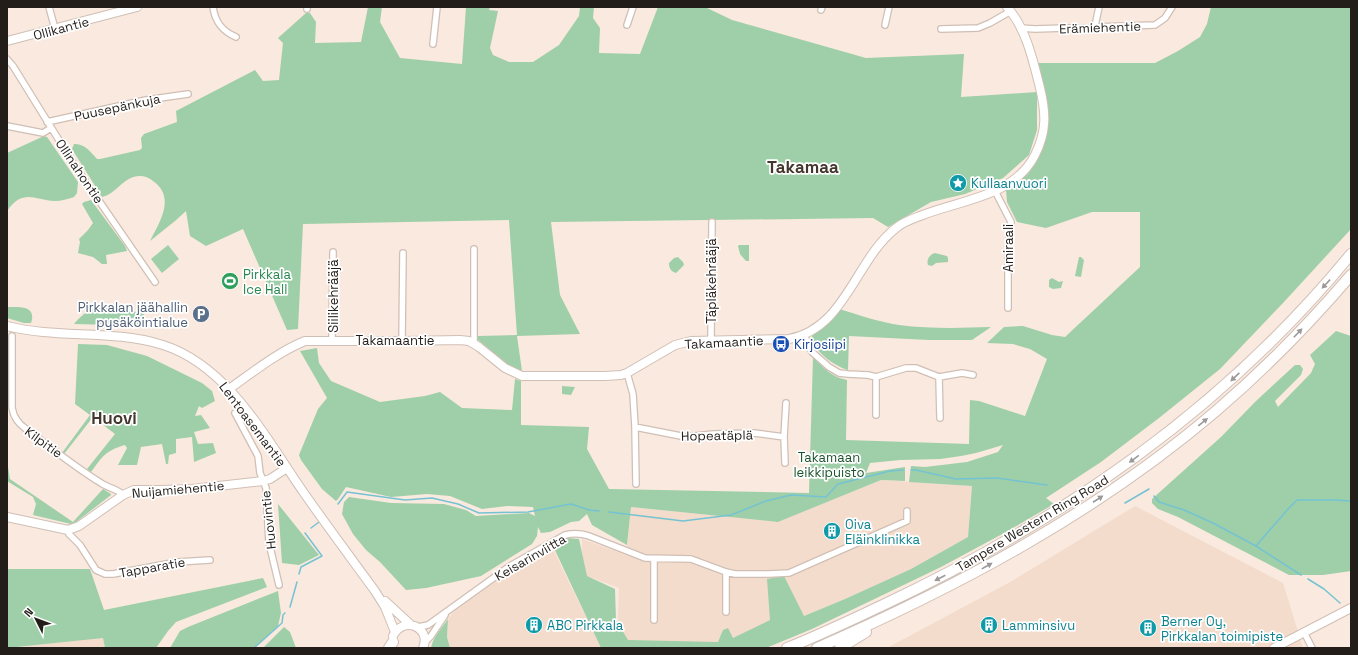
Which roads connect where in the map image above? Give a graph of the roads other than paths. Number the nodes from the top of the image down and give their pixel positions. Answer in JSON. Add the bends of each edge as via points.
{"nodes":[{"id":1,"x":49,"y":7,"type":"edge"},
{"id":2,"x":137,"y":7,"type":"edge"},
{"id":3,"x":213,"y":7,"type":"edge"},
{"id":4,"x":436,"y":7,"type":"edge"},
{"id":5,"x":632,"y":7,"type":"edge"},
{"id":6,"x":889,"y":7,"type":"edge"},
{"id":7,"x":1099,"y":7,"type":"edge"},
{"id":8,"x":1172,"y":7,"type":"edge"},
{"id":9,"x":129,"y":8,"type":"edge"},
{"id":10,"x":1009,"y":9,"type":"edge"},
{"id":11,"x":627,"y":25,"type":"dead end"},
{"id":12,"x":885,"y":25,"type":"dead end"},
{"id":13,"x":1095,"y":26,"type":"junction"},
{"id":14,"x":1020,"y":28,"type":"junction"},
{"id":15,"x":55,"y":29,"type":"junction"},
{"id":16,"x":941,"y":29,"type":"dead end"},
{"id":17,"x":236,"y":37,"type":"dead end"},
{"id":18,"x":7,"y":41,"type":"edge"},
{"id":19,"x":433,"y":44,"type":"dead end"},
{"id":20,"x":7,"y":59,"type":"edge"},
{"id":21,"x":188,"y":94,"type":"dead end"},
{"id":22,"x":47,"y":122,"type":"junction"},
{"id":23,"x":7,"y":126,"type":"edge"},
{"id":24,"x":51,"y":128,"type":"junction"},
{"id":25,"x":995,"y":191,"type":"junction"},
{"id":26,"x":712,"y":222,"type":"dead end"},
{"id":27,"x":474,"y":249,"type":"dead end"},
{"id":28,"x":333,"y":252,"type":"dead end"},
{"id":29,"x":403,"y":253,"type":"dead end"},
{"id":30,"x":1351,"y":254,"type":"edge"},
{"id":31,"x":1351,"y":274,"type":"edge"},
{"id":32,"x":155,"y":282,"type":"dead end"},
{"id":33,"x":1008,"y":308,"type":"dead end"},
{"id":34,"x":7,"y":326,"type":"edge"},
{"id":35,"x":804,"y":335,"type":"junction"},
{"id":36,"x":12,"y":336,"type":"dead end"},
{"id":37,"x":332,"y":340,"type":"junction"},
{"id":38,"x":711,"y":340,"type":"junction"},
{"id":39,"x":402,"y":341,"type":"junction"},
{"id":40,"x":474,"y":344,"type":"junction"},
{"id":41,"x":627,"y":373,"type":"junction"},
{"id":42,"x":973,"y":375,"type":"dead end"},
{"id":43,"x":876,"y":377,"type":"junction"},
{"id":44,"x":939,"y":377,"type":"junction"},
{"id":45,"x":229,"y":389,"type":"junction"},
{"id":46,"x":786,"y":404,"type":"dead end"},
{"id":47,"x":235,"y":413,"type":"dead end"},
{"id":48,"x":876,"y":415,"type":"dead end"},
{"id":49,"x":940,"y":418,"type":"dead end"},
{"id":50,"x":635,"y":427,"type":"junction"},
{"id":51,"x":784,"y":437,"type":"junction"},
{"id":52,"x":785,"y":464,"type":"dead end"},
{"id":53,"x":287,"y":468,"type":"junction"},
{"id":54,"x":262,"y":481,"type":"junction"},
{"id":55,"x":636,"y":484,"type":"dead end"},
{"id":56,"x":123,"y":495,"type":"junction"},
{"id":57,"x":907,"y":511,"type":"dead end"},
{"id":58,"x":7,"y":517,"type":"edge"},
{"id":59,"x":68,"y":530,"type":"junction"},
{"id":60,"x":654,"y":559,"type":"junction"},
{"id":61,"x":210,"y":560,"type":"dead end"},
{"id":62,"x":726,"y":572,"type":"junction"},
{"id":63,"x":279,"y":586,"type":"dead end"},
{"id":64,"x":375,"y":591,"type":"junction"},
{"id":65,"x":1351,"y":608,"type":"edge"},
{"id":66,"x":902,"y":609,"type":"junction"},
{"id":67,"x":448,"y":612,"type":"junction"},
{"id":68,"x":726,"y":612,"type":"dead end"},
{"id":69,"x":654,"y":620,"type":"dead end"},
{"id":70,"x":415,"y":626,"type":"junction"},
{"id":71,"x":395,"y":632,"type":"junction"},
{"id":72,"x":1304,"y":632,"type":"junction"},
{"id":73,"x":424,"y":645,"type":"edge"},
{"id":74,"x":392,"y":646,"type":"edge"},
{"id":75,"x":787,"y":648,"type":"edge"},
{"id":76,"x":817,"y":648,"type":"edge"},
{"id":77,"x":840,"y":648,"type":"edge"},
{"id":78,"x":1274,"y":648,"type":"edge"},
{"id":79,"x":1312,"y":648,"type":"edge"}],
"edges":[{"from":1,"to":15,"type":"street"},
{"from":2,"to":9,"type":"street","name":"Ollikantie"},
{"from":3,"to":17,"type":"street","via":[[219,25],[228,34]]},
{"from":4,"to":19,"type":"street"},
{"from":5,"to":11,"type":"street"},
{"from":6,"to":12,"type":"street"},
{"from":7,"to":13,"type":"street"},
{"from":8,"to":13,"type":"street","name":"Erämiehentie","via":[[1165,18],[1155,25]]},
{"from":9,"to":15,"type":"street","name":"Ollikantie"},
{"from":10,"to":14,"type":"street"},
{"from":10,"to":16,"type":"street","via":[[990,23],[978,28]]},
{"from":13,"to":14,"type":"street","name":"Erämiehentie"},
{"from":14,"to":25,"type":"street","name":"Takamaantie","via":[[1039,85],[1044,105],[1045,127],[1031,163],[1015,179]]},
{"from":15,"to":18,"type":"street","name":"Ollikantie"},
{"from":20,"to":22,"type":"street","name":"Ollinahontie"},
{"from":21,"to":22,"type":"street","name":"Puusepänkuja","via":[[146,100]]},
{"from":22,"to":24,"type":"street","name":"Ollinahontie"},
{"from":23,"to":24,"type":"street","via":[[42,132]]},
{"from":24,"to":32,"type":"street","name":"Ollinahontie"},
{"from":25,"to":33,"type":"street","name":"Amiraali","via":[[1011,222]]},
{"from":25,"to":35,"type":"street","name":"Takamaantie","via":[[930,212],[896,228],[878,248],[832,314]]},
{"from":26,"to":38,"type":"street","name":"Täpläkehrääjä"},
{"from":27,"to":40,"type":"street"},
{"from":28,"to":37,"type":"street","name":"Siilikehrääjä"},
{"from":29,"to":39,"type":"street"},
{"from":30,"to":75,"type":"highway","name":"Tampere Western Ring Road","one_way":true,"via":[[1298,314],[1234,378],[1109,477],[1011,538],[941,577],[857,618]]},
{"from":66,"to":31,"type":"highway","name":"Tampere Western Ring Road","one_way":true,"via":[[1018,549],[1106,494],[1159,456],[1216,411],[1262,369],[1308,323]]},
{"from":34,"to":45,"type":"street","name":"Lentoasemantie","via":[[36,331],[116,335],[158,343],[203,366]]},
{"from":35,"to":38,"type":"street","name":"Takamaantie","via":[[789,339]]},
{"from":35,"to":43,"type":"street","via":[[812,352],[829,367],[848,374]]},
{"from":36,"to":56,"type":"street","name":"Kilpitie","via":[[14,417],[26,430],[90,476]]},
{"from":37,"to":39,"type":"street","name":"Takamaantie"},
{"from":37,"to":45,"type":"street","name":"Takamaantie","via":[[305,340],[296,344]]},
{"from":38,"to":41,"type":"street","name":"Takamaantie","via":[[691,340],[675,345]]},
{"from":39,"to":40,"type":"street","name":"Takamaantie","via":[[460,340]]},
{"from":40,"to":41,"type":"street","name":"Takamaantie","via":[[505,368],[522,376],[605,376]]},
{"from":41,"to":50,"type":"street","via":[[633,394]]},
{"from":42,"to":44,"type":"street","via":[[962,373]]},
{"from":43,"to":44,"type":"street","via":[[906,368],[916,368]]},
{"from":43,"to":48,"type":"street"},
{"from":44,"to":49,"type":"street"},
{"from":45,"to":53,"type":"street","name":"Lentoasemantie"},
{"from":46,"to":51,"type":"street"},
{"from":47,"to":54,"type":"street","name":"Huovintie","via":[[258,456]]},
{"from":50,"to":51,"type":"street","name":"Hopeatäplä","via":[[686,437],[754,433]]},
{"from":50,"to":55,"type":"street"},
{"from":51,"to":52,"type":"street"},
{"from":53,"to":54,"type":"street","name":"Nuijamiehentie"},
{"from":53,"to":64,"type":"street","name":"Lentoasemantie"},
{"from":54,"to":56,"type":"street","name":"Nuijamiehentie","via":[[192,489],[134,490]]},
{"from":54,"to":63,"type":"street","name":"Huovintie","via":[[266,488],[269,543]]},
{"from":56,"to":59,"type":"street","name":"Nuijamiehentie","via":[[79,526]]},
{"from":57,"to":62,"type":"street","name":"Keisarinviitta","via":[[907,521],[788,573],[750,575]]},
{"from":58,"to":59,"type":"street"},
{"from":59,"to":61,"type":"street","name":"Tapparatie","via":[[96,570],[105,574],[177,562]]},
{"from":60,"to":62,"type":"street","name":"Keisarinviitta","via":[[691,559]]},
{"from":60,"to":67,"type":"street","name":"Keisarinviitta","via":[[645,558],[580,533],[565,535],[510,566]]},
{"from":60,"to":69,"type":"street"},
{"from":62,"to":68,"type":"street"},
{"from":64,"to":70,"type":"street","name":"Lentoasemantie","via":[[398,614]]},
{"from":64,"to":71,"type":"street","name":"Lentoasemantie","via":[[386,607]]},
{"from":65,"to":72,"type":"street"},
{"from":66,"to":76,"type":"highway","name":"Tampere Western Ring Road"},
{"from":66,"to":77,"type":"highway"},
{"from":67,"to":70,"type":"street","name":"Keisarinviitta","via":[[428,625]]},
{"from":67,"to":73,"type":"street","name":"Keisarinviitta"},
{"from":70,"to":71,"type":"street","via":[[402,626]]},
{"from":70,"to":73,"type":"street","via":[[423,634]]},
{"from":71,"to":74,"type":"street"},
{"from":72,"to":78,"type":"street"},
{"from":72,"to":79,"type":"street"}]}
